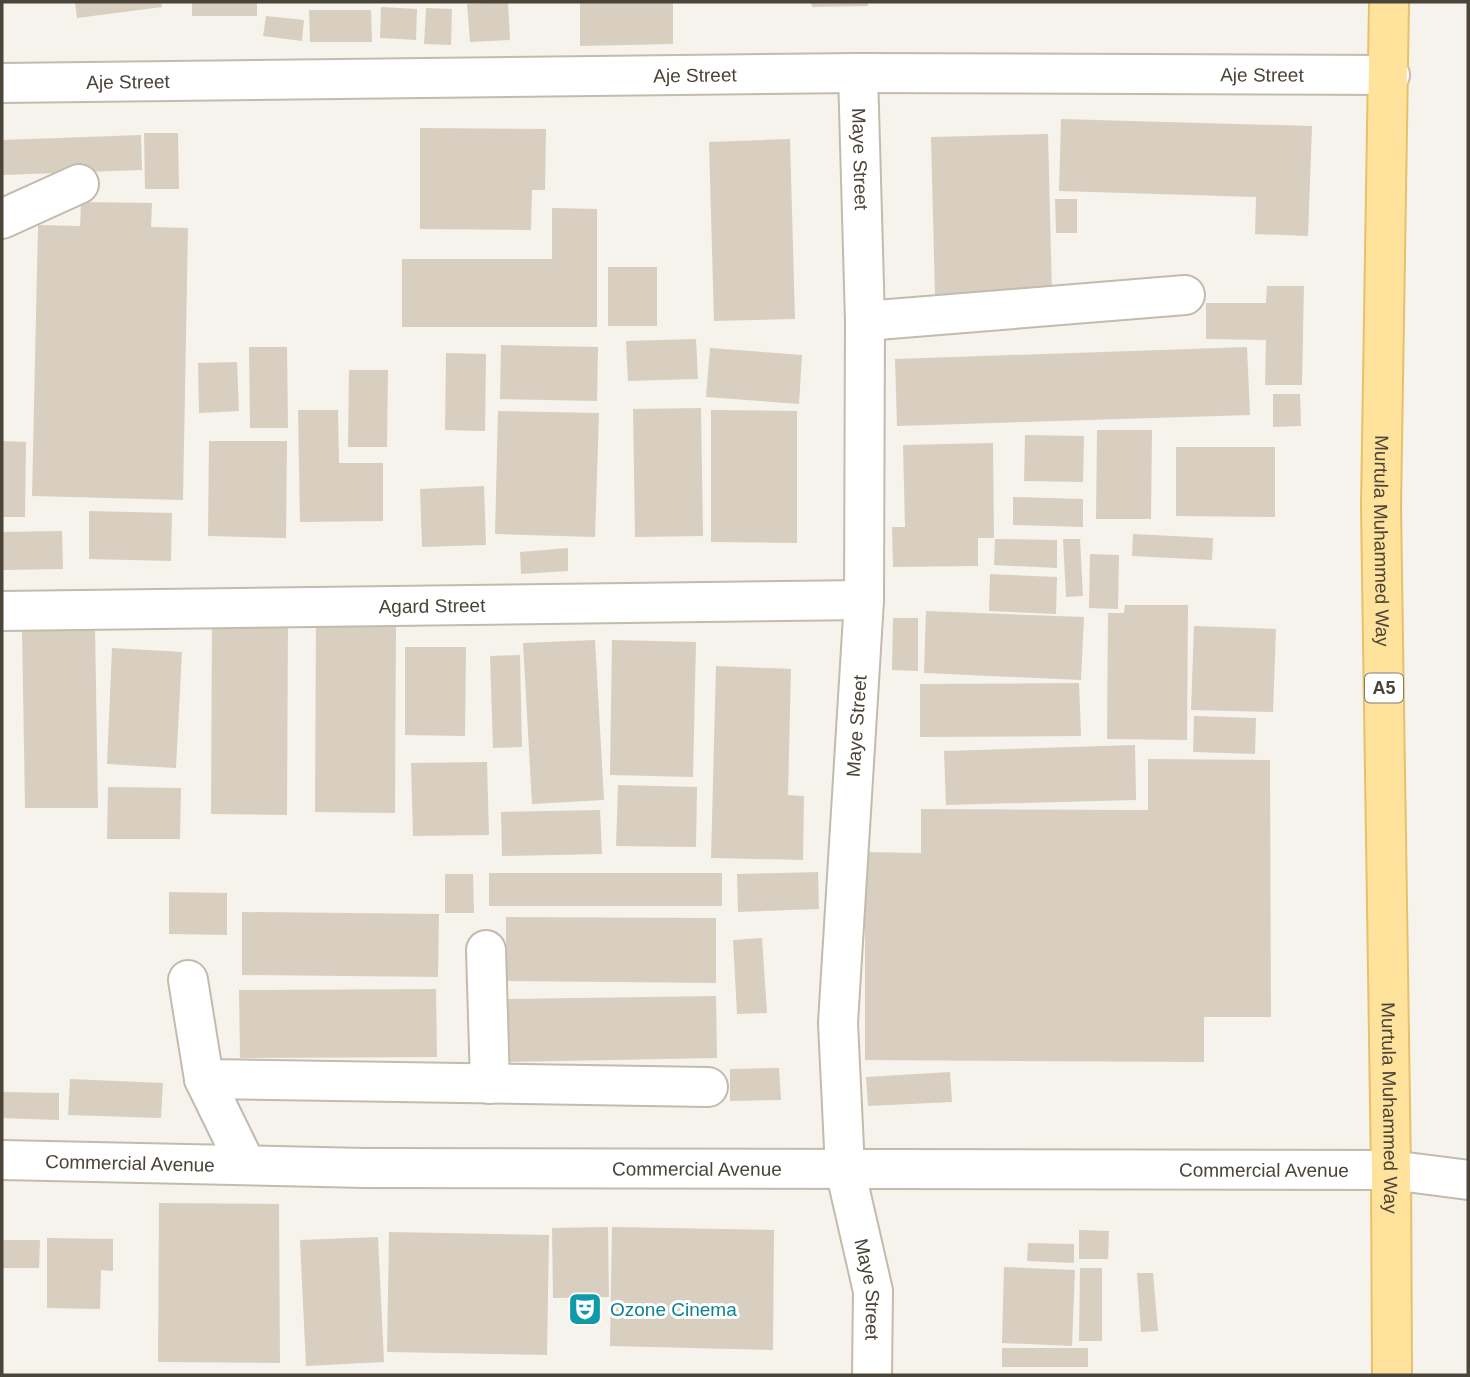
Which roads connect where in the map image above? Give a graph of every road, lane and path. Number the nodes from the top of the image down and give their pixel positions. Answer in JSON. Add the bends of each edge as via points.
{"nodes":[{"id":1,"x":1389,"y":2,"type":"edge"},
{"id":2,"x":858,"y":73,"type":"junction"},
{"id":3,"x":1390,"y":75,"type":"junction"},
{"id":4,"x":2,"y":83,"type":"edge"},
{"id":5,"x":79,"y":184,"type":"dead end"},
{"id":6,"x":2,"y":219,"type":"edge"},
{"id":7,"x":1185,"y":295,"type":"dead end"},
{"id":8,"x":865,"y":321,"type":"junction"},
{"id":9,"x":864,"y":600,"type":"junction"},
{"id":10,"x":2,"y":611,"type":"edge"},
{"id":11,"x":486,"y":950,"type":"dead end"},
{"id":12,"x":188,"y":980,"type":"dead end"},
{"id":13,"x":204,"y":1079,"type":"junction"},
{"id":14,"x":489,"y":1084,"type":"junction"},
{"id":15,"x":708,"y":1087,"type":"dead end"},
{"id":16,"x":2,"y":1160,"type":"edge"},
{"id":17,"x":246,"y":1165,"type":"junction"},
{"id":18,"x":845,"y":1169,"type":"junction"},
{"id":19,"x":1391,"y":1170,"type":"junction"},
{"id":20,"x":1468,"y":1180,"type":"edge"},
{"id":21,"x":872,"y":1375,"type":"edge"},
{"id":22,"x":1392,"y":1375,"type":"edge"}],
"edges":[{"from":1,"to":3,"type":"main road","name":"Murtula Muhammed Way","number":"A5"},
{"from":2,"to":3,"type":"street","name":"Aje Street"},
{"from":2,"to":4,"type":"street","name":"Aje Street"},
{"from":2,"to":8,"type":"street","name":"Maye Street"},
{"from":3,"to":19,"type":"main road","name":"Murtula Muhammed Way","number":"A5","via":[[1381,507]]},
{"from":5,"to":6,"type":"street"},
{"from":7,"to":8,"type":"street"},
{"from":8,"to":9,"type":"street","name":"Maye Street"},
{"from":9,"to":10,"type":"street","name":"Agard Street"},
{"from":9,"to":18,"type":"street","name":"Maye Street","via":[[838,1023]]},
{"from":11,"to":14,"type":"street"},
{"from":12,"to":13,"type":"street"},
{"from":13,"to":14,"type":"street"},
{"from":13,"to":17,"type":"street"},
{"from":14,"to":15,"type":"street"},
{"from":16,"to":17,"type":"street","name":"Commercial Avenue"},
{"from":17,"to":18,"type":"street","name":"Commercial Avenue"},
{"from":18,"to":19,"type":"street","name":"Commercial Avenue"},
{"from":18,"to":21,"type":"street","name":"Maye Street","via":[[873,1291]]},
{"from":19,"to":20,"type":"street","name":"Commercial Avenue"},
{"from":19,"to":22,"type":"main road","name":"Murtula Muhammed Way","number":"A5"}]}
